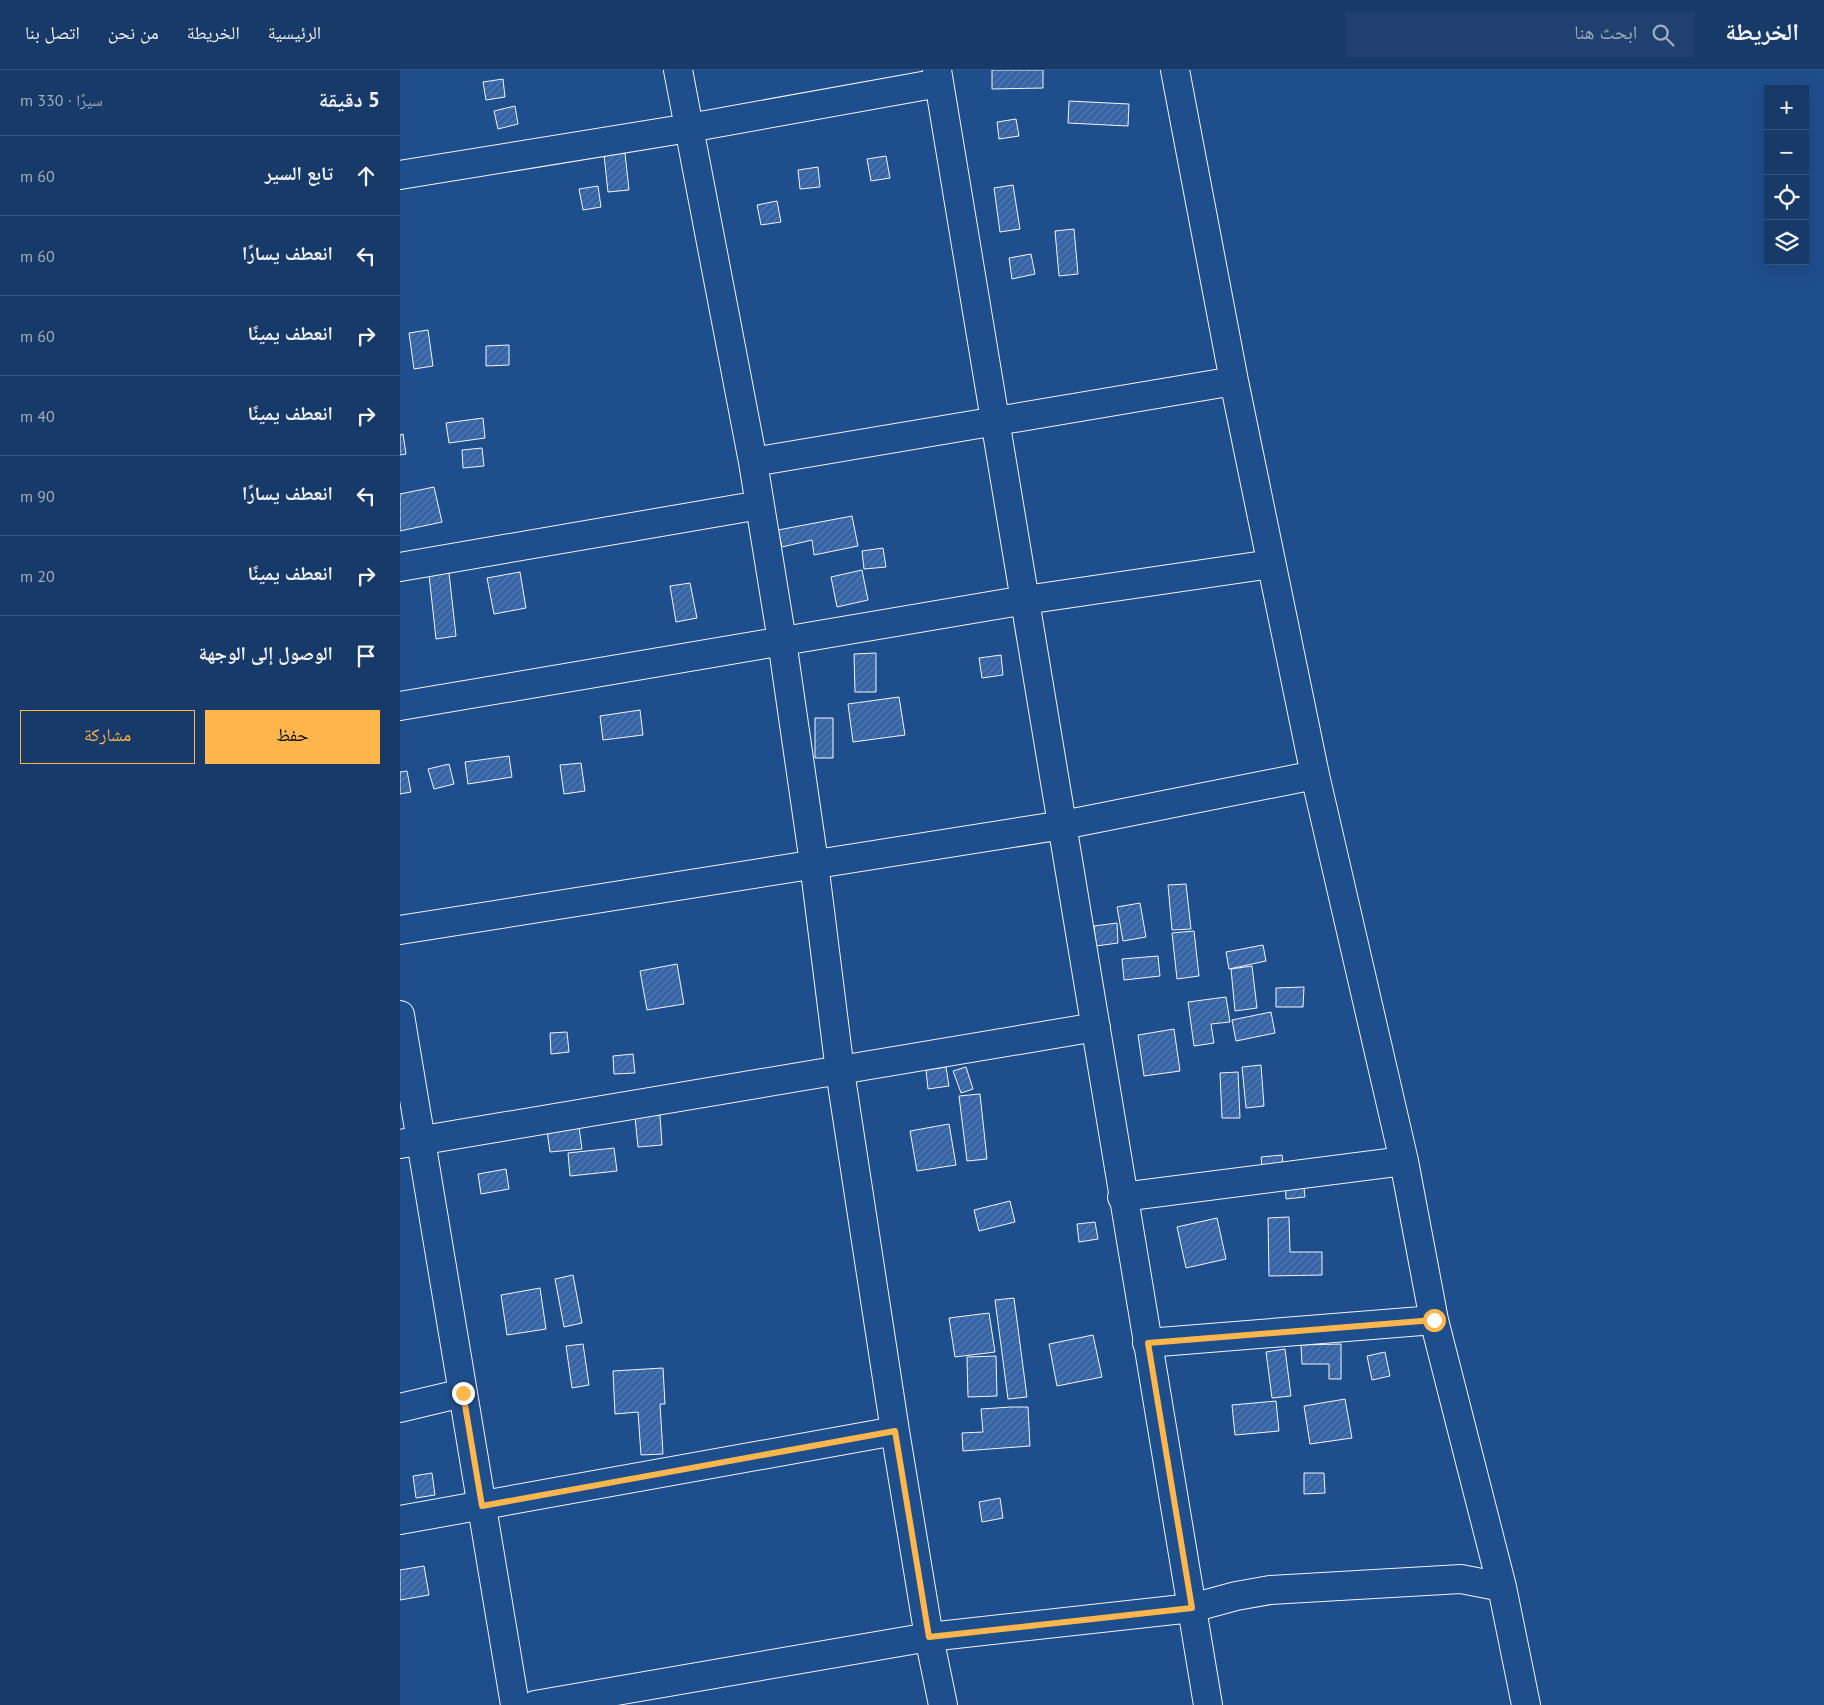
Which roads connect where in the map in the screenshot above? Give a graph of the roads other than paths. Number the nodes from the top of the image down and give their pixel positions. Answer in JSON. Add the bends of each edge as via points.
{"nodes":[{"id":1,"x":678,"y":70,"type":"edge"},
{"id":2,"x":1175,"y":70,"type":"edge"},
{"id":3,"x":938,"y":76,"type":"edge"},
{"id":4,"x":689,"y":128,"type":"junction"},
{"id":5,"x":400,"y":175,"type":"edge"},
{"id":6,"x":1234,"y":381,"type":"junction"},
{"id":7,"x":995,"y":421,"type":"junction"},
{"id":8,"x":754,"y":462,"type":"junction"},
{"id":9,"x":760,"y":505,"type":"junction"},
{"id":10,"x":1271,"y":564,"type":"junction"},
{"id":11,"x":400,"y":566,"type":"edge"},
{"id":12,"x":1025,"y":600,"type":"junction"},
{"id":13,"x":782,"y":642,"type":"junction"},
{"id":14,"x":400,"y":706,"type":"edge"},
{"id":15,"x":1315,"y":775,"type":"junction"},
{"id":16,"x":1063,"y":825,"type":"junction"},
{"id":17,"x":814,"y":863,"type":"junction"},
{"id":18,"x":400,"y":930,"type":"edge"},
{"id":19,"x":400,"y":1015,"type":"edge"},
{"id":20,"x":1096,"y":1027,"type":"junction"},
{"id":21,"x":840,"y":1071,"type":"junction"},
{"id":22,"x":411,"y":1142,"type":"edge"},
{"id":23,"x":1404,"y":1161,"type":"junction"},
{"id":24,"x":1122,"y":1197,"type":"junction"},
{"id":25,"x":1434,"y":1320,"type":"junction"},
{"id":26,"x":1148,"y":1343,"type":"junction"},
{"id":27,"x":463,"y":1393,"type":"junction"},
{"id":28,"x":400,"y":1408,"type":"edge"},
{"id":29,"x":895,"y":1431,"type":"junction"},
{"id":30,"x":482,"y":1506,"type":"junction"},
{"id":31,"x":400,"y":1520,"type":"edge"},
{"id":32,"x":1502,"y":1587,"type":"junction"},
{"id":33,"x":1192,"y":1608,"type":"junction"},
{"id":34,"x":929,"y":1637,"type":"junction"},
{"id":35,"x":515,"y":1705,"type":"edge"},
{"id":36,"x":535,"y":1705,"type":"edge"},
{"id":37,"x":943,"y":1705,"type":"edge"},
{"id":38,"x":1208,"y":1705,"type":"edge"},
{"id":39,"x":1526,"y":1705,"type":"edge"}],
"edges":[{"from":1,"to":4,"type":"street"},
{"from":2,"to":6,"type":"street"},
{"from":3,"to":4,"type":"street"},
{"from":3,"to":7,"type":"street"},
{"from":4,"to":5,"type":"street"},
{"from":4,"to":8,"type":"street"},
{"from":6,"to":7,"type":"street"},
{"from":6,"to":10,"type":"street"},
{"from":7,"to":8,"type":"street"},
{"from":7,"to":12,"type":"street"},
{"from":8,"to":9,"type":"street"},
{"from":9,"to":11,"type":"street"},
{"from":9,"to":13,"type":"street"},
{"from":10,"to":12,"type":"street"},
{"from":10,"to":15,"type":"street"},
{"from":12,"to":13,"type":"street"},
{"from":12,"to":16,"type":"street"},
{"from":13,"to":14,"type":"street"},
{"from":13,"to":17,"type":"street"},
{"from":15,"to":16,"type":"street"},
{"from":15,"to":23,"type":"street"},
{"from":16,"to":17,"type":"street"},
{"from":16,"to":20,"type":"street"},
{"from":17,"to":18,"type":"street"},
{"from":17,"to":21,"type":"street"},
{"from":19,"to":22,"type":"street"},
{"from":20,"to":21,"type":"street"},
{"from":20,"to":24,"type":"street"},
{"from":21,"to":22,"type":"street"},
{"from":21,"to":29,"type":"street"},
{"from":22,"to":27,"type":"street"},
{"from":23,"to":24,"type":"street"},
{"from":23,"to":25,"type":"street"},
{"from":24,"to":26,"type":"street"},
{"from":25,"to":26,"type":"street"},
{"from":25,"to":32,"type":"street"},
{"from":26,"to":33,"type":"street"},
{"from":27,"to":28,"type":"street"},
{"from":27,"to":30,"type":"street"},
{"from":29,"to":30,"type":"street"},
{"from":29,"to":34,"type":"street"},
{"from":30,"to":31,"type":"street"},
{"from":30,"to":35,"type":"street"},
{"from":32,"to":33,"type":"street","via":[[1461,1579],[1270,1590]]},
{"from":32,"to":39,"type":"street"},
{"from":33,"to":34,"type":"street"},
{"from":33,"to":38,"type":"street"},
{"from":34,"to":36,"type":"street"},
{"from":34,"to":37,"type":"street"}]}
